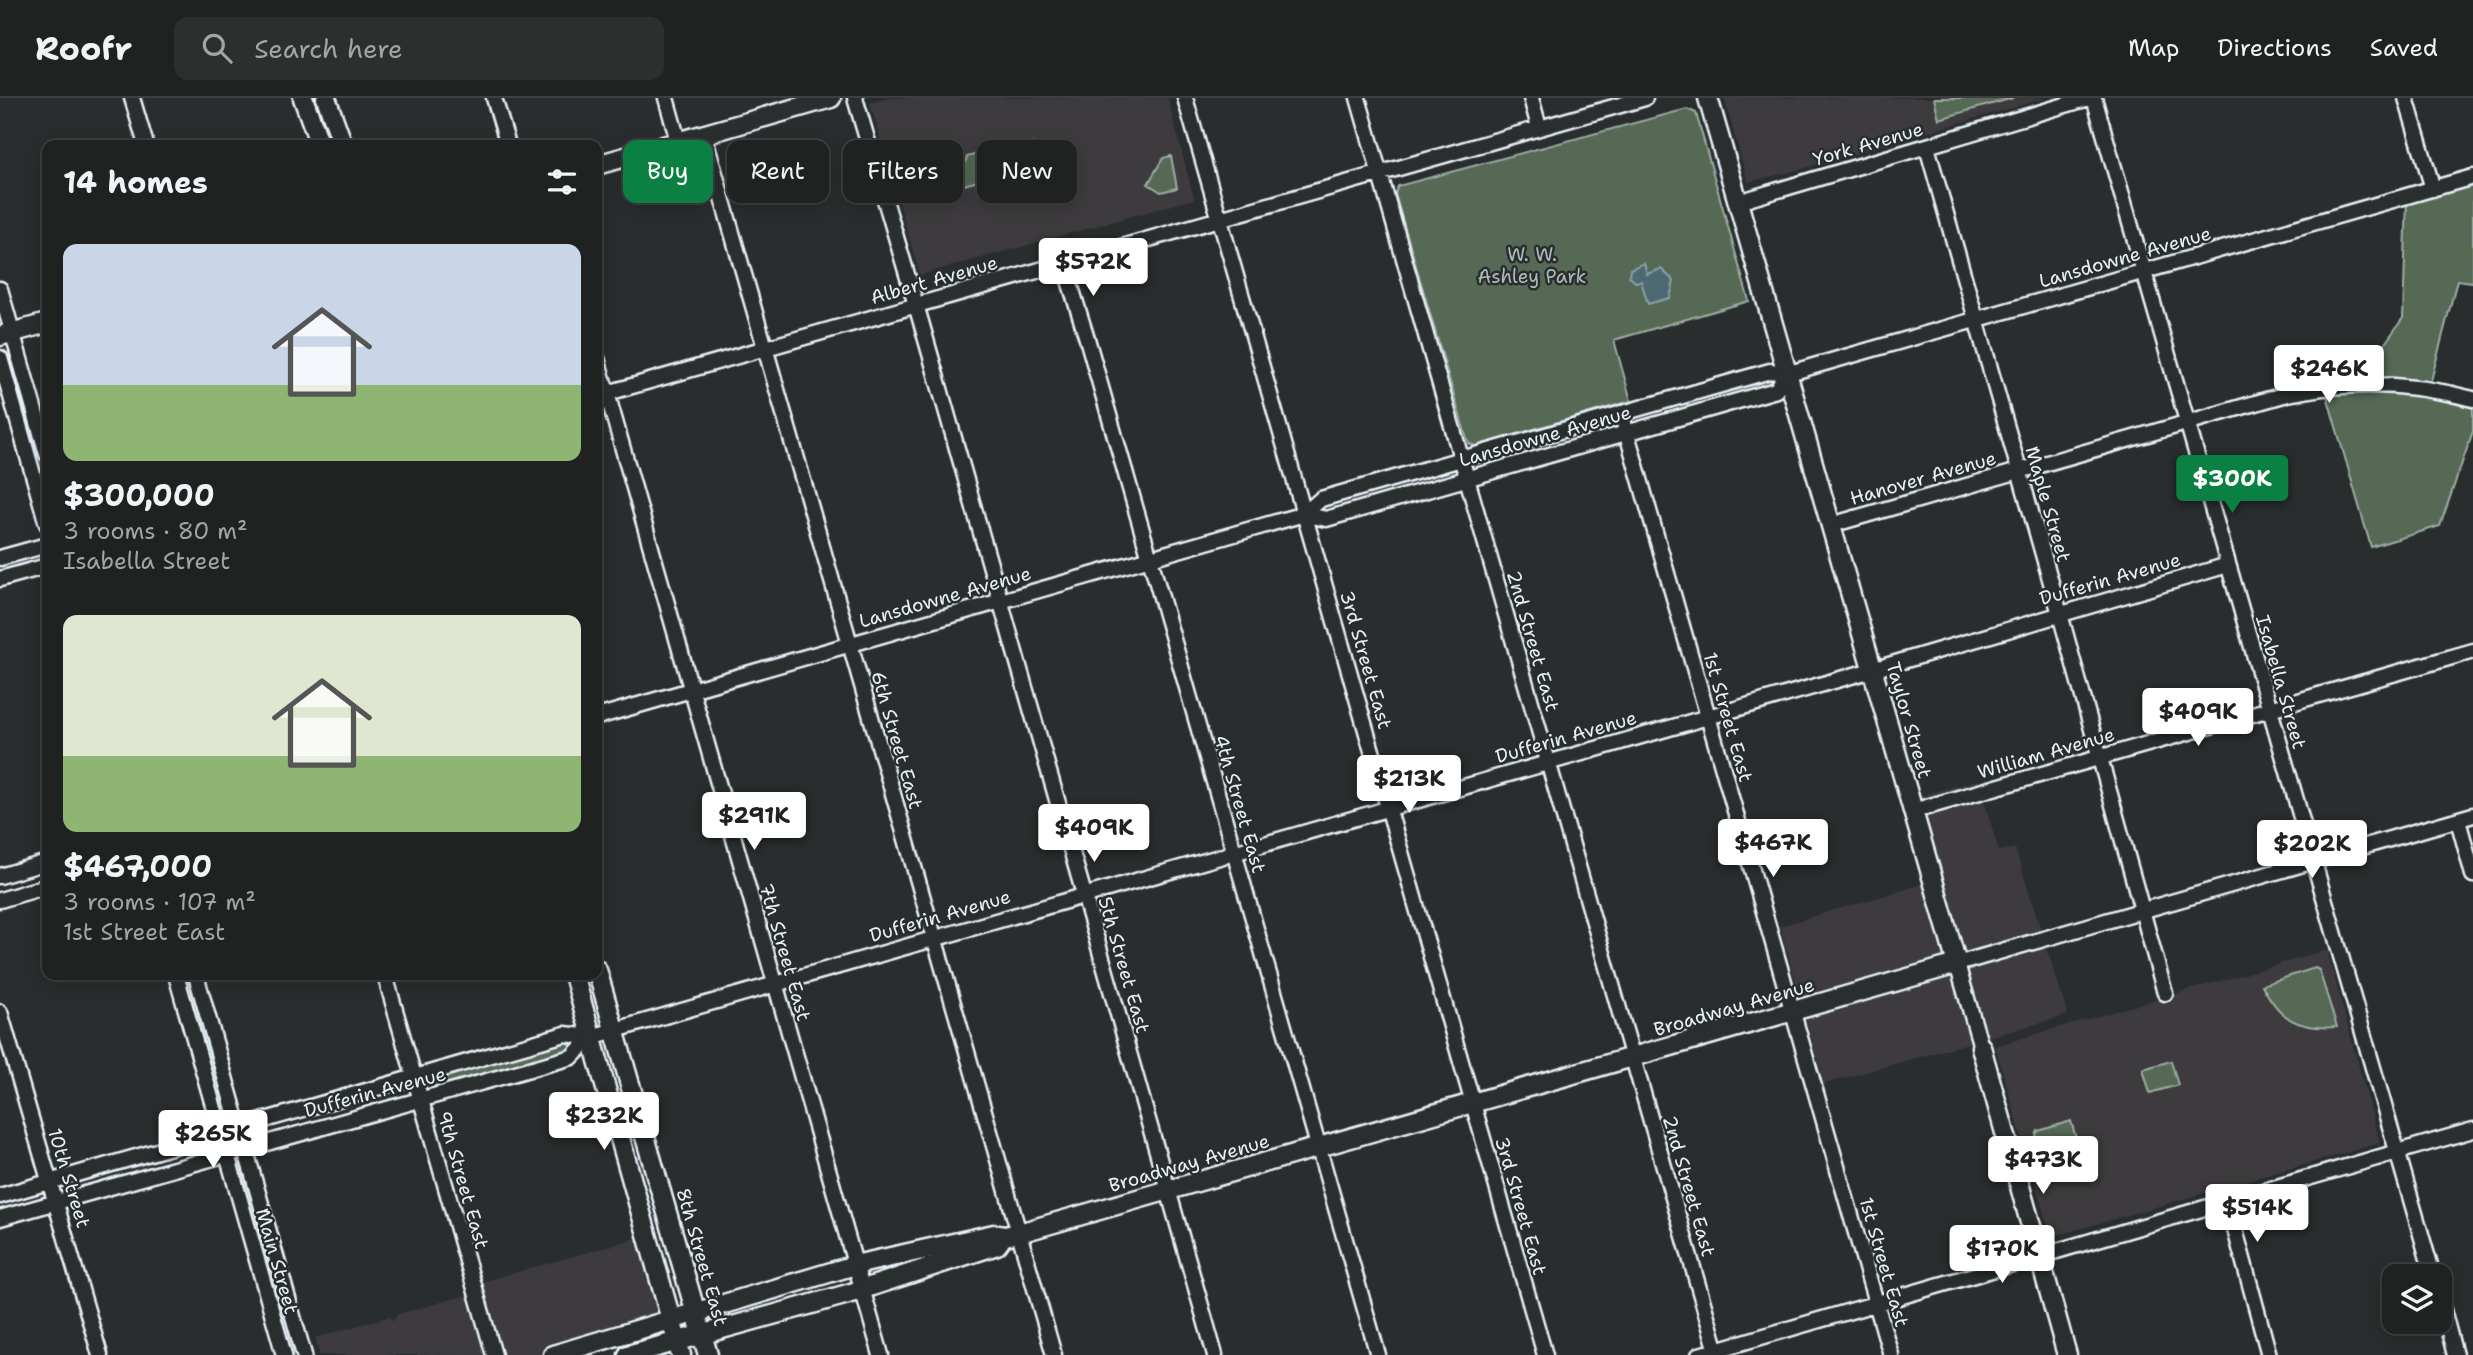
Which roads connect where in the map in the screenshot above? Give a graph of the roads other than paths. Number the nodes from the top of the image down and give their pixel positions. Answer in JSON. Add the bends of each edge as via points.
{"nodes":[{"id":1,"x":132,"y":98,"type":"edge"},
{"id":2,"x":303,"y":98,"type":"edge"},
{"id":3,"x":326,"y":98,"type":"edge"},
{"id":4,"x":494,"y":98,"type":"edge"},
{"id":5,"x":666,"y":98,"type":"edge"},
{"id":6,"x":831,"y":98,"type":"edge"},
{"id":7,"x":855,"y":98,"type":"edge"},
{"id":8,"x":1185,"y":98,"type":"edge"},
{"id":9,"x":1358,"y":98,"type":"edge"},
{"id":10,"x":1531,"y":98,"type":"edge"},
{"id":11,"x":1645,"y":98,"type":"edge"},
{"id":12,"x":1708,"y":98,"type":"edge"},
{"id":13,"x":2092,"y":98,"type":"edge"},
{"id":14,"x":2406,"y":98,"type":"edge"},
{"id":15,"x":1539,"y":127,"type":"junction"},
{"id":16,"x":704,"y":135,"type":"junction"},
{"id":17,"x":145,"y":140,"type":"edge"},
{"id":18,"x":318,"y":140,"type":"edge"},
{"id":19,"x":340,"y":140,"type":"edge"},
{"id":20,"x":507,"y":140,"type":"edge"},
{"id":21,"x":678,"y":140,"type":"edge"},
{"id":22,"x":682,"y":140,"type":"edge"},
{"id":23,"x":1927,"y":147,"type":"junction"},
{"id":24,"x":623,"y":157,"type":"edge"},
{"id":25,"x":602,"y":164,"type":"edge"},
{"id":26,"x":1379,"y":174,"type":"junction"},
{"id":27,"x":2473,"y":177,"type":"edge"},
{"id":28,"x":2433,"y":189,"type":"junction"},
{"id":29,"x":1738,"y":202,"type":"junction"},
{"id":30,"x":1219,"y":219,"type":"junction"},
{"id":31,"x":1064,"y":264,"type":"junction"},
{"id":32,"x":2144,"y":272,"type":"junction"},
{"id":33,"x":0,"y":289,"type":"edge"},
{"id":34,"x":916,"y":305,"type":"junction"},
{"id":35,"x":1975,"y":320,"type":"junction"},
{"id":36,"x":42,"y":324,"type":"edge"},
{"id":37,"x":6,"y":334,"type":"edge"},
{"id":38,"x":766,"y":349,"type":"junction"},
{"id":39,"x":0,"y":358,"type":"edge"},
{"id":40,"x":1787,"y":373,"type":"junction"},
{"id":41,"x":602,"y":395,"type":"edge"},
{"id":42,"x":2473,"y":399,"type":"edge"},
{"id":43,"x":1621,"y":413,"type":"junction"},
{"id":44,"x":2188,"y":423,"type":"junction"},
{"id":45,"x":1627,"y":433,"type":"junction"},
{"id":46,"x":42,"y":439,"type":"edge"},
{"id":47,"x":1462,"y":458,"type":"junction"},
{"id":48,"x":2018,"y":471,"type":"junction"},
{"id":49,"x":1467,"y":478,"type":"junction"},
{"id":50,"x":42,"y":506,"type":"edge"},
{"id":51,"x":1304,"y":514,"type":"junction"},
{"id":52,"x":1831,"y":525,"type":"junction"},
{"id":53,"x":42,"y":546,"type":"edge"},
{"id":54,"x":0,"y":558,"type":"edge"},
{"id":55,"x":1149,"y":558,"type":"junction"},
{"id":56,"x":2228,"y":565,"type":"junction"},
{"id":57,"x":42,"y":567,"type":"edge"},
{"id":58,"x":0,"y":579,"type":"edge"},
{"id":59,"x":1000,"y":601,"type":"junction"},
{"id":60,"x":2060,"y":614,"type":"junction"},
{"id":61,"x":850,"y":644,"type":"junction"},
{"id":62,"x":2473,"y":651,"type":"edge"},
{"id":63,"x":1872,"y":670,"type":"junction"},
{"id":64,"x":690,"y":690,"type":"junction"},
{"id":65,"x":2269,"y":709,"type":"junction"},
{"id":66,"x":602,"y":715,"type":"edge"},
{"id":67,"x":1707,"y":716,"type":"junction"},
{"id":68,"x":2099,"y":758,"type":"junction"},
{"id":69,"x":1547,"y":763,"type":"junction"},
{"id":70,"x":1389,"y":808,"type":"junction"},
{"id":71,"x":1913,"y":811,"type":"junction"},
{"id":72,"x":2473,"y":815,"type":"edge"},
{"id":73,"x":2458,"y":820,"type":"junction"},
{"id":74,"x":1233,"y":852,"type":"junction"},
{"id":75,"x":2314,"y":861,"type":"junction"},
{"id":76,"x":42,"y":863,"type":"edge"},
{"id":77,"x":2473,"y":875,"type":"edge"},
{"id":78,"x":0,"y":876,"type":"edge"},
{"id":79,"x":42,"y":887,"type":"edge"},
{"id":80,"x":1085,"y":895,"type":"junction"},
{"id":81,"x":0,"y":900,"type":"edge"},
{"id":82,"x":2141,"y":910,"type":"junction"},
{"id":83,"x":934,"y":938,"type":"junction"},
{"id":84,"x":1957,"y":964,"type":"junction"},
{"id":85,"x":177,"y":980,"type":"edge"},
{"id":86,"x":197,"y":980,"type":"edge"},
{"id":87,"x":386,"y":980,"type":"edge"},
{"id":88,"x":575,"y":980,"type":"edge"},
{"id":89,"x":600,"y":980,"type":"edge"},
{"id":90,"x":774,"y":984,"type":"junction"},
{"id":91,"x":2165,"y":993,"type":"dead end"},
{"id":92,"x":0,"y":1012,"type":"edge"},
{"id":93,"x":1793,"y":1012,"type":"junction"},
{"id":94,"x":614,"y":1030,"type":"junction"},
{"id":95,"x":591,"y":1037,"type":"junction"},
{"id":96,"x":1981,"y":1047,"type":"joint"},
{"id":97,"x":1633,"y":1058,"type":"junction"},
{"id":98,"x":414,"y":1077,"type":"junction"},
{"id":99,"x":420,"y":1100,"type":"junction"},
{"id":100,"x":1472,"y":1103,"type":"junction"},
{"id":101,"x":239,"y":1127,"type":"junction"},
{"id":102,"x":2473,"y":1130,"type":"edge"},
{"id":103,"x":221,"y":1133,"type":"junction"},
{"id":104,"x":1318,"y":1147,"type":"junction"},
{"id":105,"x":245,"y":1148,"type":"junction"},
{"id":106,"x":2397,"y":1152,"type":"junction"},
{"id":107,"x":227,"y":1154,"type":"junction"},
{"id":108,"x":49,"y":1182,"type":"junction"},
{"id":109,"x":1168,"y":1190,"type":"junction"},
{"id":110,"x":0,"y":1196,"type":"edge"},
{"id":111,"x":2227,"y":1200,"type":"junction"},
{"id":112,"x":57,"y":1202,"type":"junction"},
{"id":113,"x":0,"y":1219,"type":"edge"},
{"id":114,"x":1012,"y":1235,"type":"junction"},
{"id":115,"x":2040,"y":1256,"type":"junction"},
{"id":116,"x":2430,"y":1264,"type":"edge"},
{"id":117,"x":855,"y":1265,"type":"junction"},
{"id":118,"x":863,"y":1289,"type":"junction"},
{"id":119,"x":1876,"y":1304,"type":"junction"},
{"id":120,"x":696,"y":1313,"type":"junction"},
{"id":121,"x":671,"y":1320,"type":"junction"},
{"id":122,"x":2449,"y":1334,"type":"edge"},
{"id":123,"x":702,"y":1335,"type":"junction"},
{"id":124,"x":679,"y":1348,"type":"edge"},
{"id":125,"x":1717,"y":1352,"type":"edge"},
{"id":126,"x":100,"y":1355,"type":"edge"},
{"id":127,"x":284,"y":1355,"type":"edge"},
{"id":128,"x":304,"y":1355,"type":"edge"},
{"id":129,"x":494,"y":1355,"type":"edge"},
{"id":130,"x":553,"y":1355,"type":"edge"},
{"id":131,"x":628,"y":1355,"type":"edge"},
{"id":132,"x":708,"y":1355,"type":"edge"},
{"id":133,"x":881,"y":1355,"type":"edge"},
{"id":134,"x":1054,"y":1355,"type":"edge"},
{"id":135,"x":1215,"y":1355,"type":"edge"},
{"id":136,"x":1378,"y":1355,"type":"edge"},
{"id":137,"x":1545,"y":1355,"type":"edge"},
{"id":138,"x":1699,"y":1355,"type":"edge"},
{"id":139,"x":1891,"y":1355,"type":"edge"},
{"id":140,"x":2067,"y":1355,"type":"edge"},
{"id":141,"x":2269,"y":1355,"type":"edge"},
{"id":142,"x":2455,"y":1355,"type":"edge"}],
"edges":[{"from":1,"to":17,"type":"street"},
{"from":2,"to":18,"type":"main road"},
{"from":3,"to":19,"type":"main road"},
{"from":4,"to":20,"type":"street"},
{"from":5,"to":21,"type":"street"},
{"from":6,"to":16,"type":"main road"},
{"from":7,"to":34,"type":"street","name":"5th Street East"},
{"from":8,"to":30,"type":"street","name":"3rd Street East"},
{"from":9,"to":26,"type":"street","name":"2nd Street East"},
{"from":10,"to":15,"type":"street"},
{"from":11,"to":15,"type":"street","name":"Albert Avenue"},
{"from":12,"to":29,"type":"main road","name":"Taylor Street"},
{"from":13,"to":23,"type":"street","name":"York Avenue"},
{"from":13,"to":32,"type":"street","name":"Isabella Street"},
{"from":14,"to":28,"type":"street"},
{"from":15,"to":26,"type":"street","name":"Albert Avenue"},
{"from":16,"to":22,"type":"main road"},
{"from":16,"to":38,"type":"street","name":"6th Street East"},
{"from":23,"to":29,"type":"street","name":"York Avenue"},
{"from":23,"to":35,"type":"street","name":"Maple Street"},
{"from":24,"to":25,"type":"main road"},
{"from":26,"to":30,"type":"street","name":"Albert Avenue"},
{"from":26,"to":47,"type":"street","name":"2nd Street East"},
{"from":27,"to":28,"type":"street","name":"Lansdowne Avenue"},
{"from":28,"to":32,"type":"street","name":"Lansdowne Avenue"},
{"from":29,"to":40,"type":"main road","name":"Taylor Street"},
{"from":30,"to":31,"type":"street","name":"Albert Avenue"},
{"from":30,"to":51,"type":"street","name":"3rd Street East"},
{"from":31,"to":34,"type":"street","name":"Albert Avenue"},
{"from":31,"to":55,"type":"street","name":"4th Street East"},
{"from":32,"to":35,"type":"street","name":"Lansdowne Avenue"},
{"from":32,"to":44,"type":"street","name":"Isabella Street"},
{"from":33,"to":37,"type":"street"},
{"from":34,"to":38,"type":"street","name":"Albert Avenue"},
{"from":34,"to":59,"type":"street","name":"5th Street East"},
{"from":35,"to":40,"type":"street","name":"Lansdowne Avenue"},
{"from":35,"to":48,"type":"street","name":"Maple Street"},
{"from":36,"to":37,"type":"main road"},
{"from":37,"to":46,"type":"street"},
{"from":38,"to":41,"type":"street","name":"Albert Avenue"},
{"from":38,"to":61,"type":"street","name":"6th Street East"},
{"from":39,"to":50,"type":"street"},
{"from":40,"to":43,"type":"street","name":"Lansdowne Avenue","via":[[1770,371]]},
{"from":40,"to":45,"type":"street","name":"Lansdowne Avenue","via":[[1776,390]]},
{"from":40,"to":52,"type":"main road","name":"Taylor Street"},
{"from":41,"to":64,"type":"street","name":"7th Street East"},
{"from":42,"to":44,"type":"street","name":"Hanover Avenue","via":[[2433,389],[2342,386],[2287,394]]},
{"from":43,"to":45,"type":"street","name":"1st Street East"},
{"from":43,"to":47,"type":"street","name":"Lansdowne Avenue"},
{"from":44,"to":48,"type":"street","name":"Hanover Avenue"},
{"from":44,"to":56,"type":"street","name":"Isabella Street"},
{"from":45,"to":49,"type":"street","name":"Lansdowne Avenue"},
{"from":45,"to":67,"type":"street","name":"1st Street East"},
{"from":47,"to":49,"type":"street","name":"2nd Street East"},
{"from":47,"to":51,"type":"street","name":"Lansdowne Avenue","via":[[1321,499]]},
{"from":48,"to":52,"type":"street","name":"Hanover Avenue"},
{"from":48,"to":60,"type":"street","name":"Maple Street"},
{"from":49,"to":51,"type":"street","name":"Lansdowne Avenue","via":[[1326,519]]},
{"from":49,"to":69,"type":"street","name":"2nd Street East"},
{"from":51,"to":55,"type":"street","name":"Lansdowne Avenue"},
{"from":51,"to":70,"type":"street","name":"3rd Street East"},
{"from":52,"to":63,"type":"main road","name":"Taylor Street"},
{"from":53,"to":54,"type":"street"},
{"from":55,"to":59,"type":"street","name":"Lansdowne Avenue"},
{"from":55,"to":74,"type":"street","name":"4th Street East"},
{"from":56,"to":60,"type":"street","name":"Dufferin Avenue"},
{"from":56,"to":65,"type":"street","name":"Isabella Street"},
{"from":57,"to":58,"type":"street"},
{"from":59,"to":61,"type":"street","name":"Lansdowne Avenue"},
{"from":59,"to":80,"type":"street","name":"5th Street East"},
{"from":60,"to":63,"type":"street","name":"Dufferin Avenue"},
{"from":60,"to":68,"type":"street","name":"Maple Street"},
{"from":61,"to":64,"type":"street","name":"Lansdowne Avenue"},
{"from":61,"to":83,"type":"street","name":"6th Street East"},
{"from":62,"to":65,"type":"street","name":"William Avenue"},
{"from":63,"to":67,"type":"street","name":"Dufferin Avenue"},
{"from":63,"to":71,"type":"main road","name":"Taylor Street"},
{"from":64,"to":66,"type":"street","name":"Lansdowne Avenue"},
{"from":64,"to":90,"type":"street","name":"7th Street East"},
{"from":65,"to":68,"type":"street","name":"William Avenue"},
{"from":65,"to":75,"type":"street","name":"Isabella Street"},
{"from":67,"to":69,"type":"street","name":"Dufferin Avenue"},
{"from":67,"to":93,"type":"street","name":"1st Street East"},
{"from":68,"to":71,"type":"street","name":"William Avenue"},
{"from":68,"to":82,"type":"street","name":"Maple Street"},
{"from":69,"to":70,"type":"street","name":"Dufferin Avenue"},
{"from":69,"to":97,"type":"street","name":"2nd Street East"},
{"from":70,"to":74,"type":"street","name":"Dufferin Avenue"},
{"from":70,"to":100,"type":"street","name":"3rd Street East"},
{"from":71,"to":84,"type":"main road","name":"Taylor Street"},
{"from":72,"to":73,"type":"street","name":"Broadway Avenue"},
{"from":73,"to":75,"type":"street","name":"Broadway Avenue"},
{"from":73,"to":77,"type":"street"},
{"from":74,"to":80,"type":"street","name":"Dufferin Avenue"},
{"from":74,"to":104,"type":"street","name":"4th Street East"},
{"from":75,"to":82,"type":"street","name":"Broadway Avenue"},
{"from":75,"to":106,"type":"street","name":"Isabella Street"},
{"from":76,"to":78,"type":"street"},
{"from":79,"to":81,"type":"street"},
{"from":80,"to":83,"type":"street","name":"Dufferin Avenue"},
{"from":80,"to":109,"type":"street","name":"5th Street East"},
{"from":82,"to":84,"type":"street","name":"Broadway Avenue"},
{"from":82,"to":91,"type":"street","name":"Maple Street"},
{"from":83,"to":90,"type":"street","name":"Dufferin Avenue"},
{"from":83,"to":114,"type":"street","name":"6th Street East"},
{"from":84,"to":93,"type":"main road","name":"Broadway Avenue"},
{"from":84,"to":96,"type":"street","name":"Taylor Street"},
{"from":85,"to":103,"type":"street","name":"Main Street"},
{"from":86,"to":101,"type":"street","name":"Main Street"},
{"from":87,"to":98,"type":"street","name":"9th Street East"},
{"from":88,"to":95,"type":"main road"},
{"from":89,"to":94,"type":"main road","name":"8th Street East"},
{"from":90,"to":94,"type":"street","name":"Dufferin Avenue"},
{"from":90,"to":117,"type":"street","name":"7th Street East"},
{"from":92,"to":108,"type":"street","name":"10th Street"},
{"from":93,"to":97,"type":"main road","name":"Broadway Avenue"},
{"from":93,"to":119,"type":"street","name":"1st Street East"},
{"from":94,"to":95,"type":"street","name":"Dufferin Avenue"},
{"from":94,"to":120,"type":"main road","name":"8th Street East"},
{"from":95,"to":98,"type":"street","name":"Dufferin Avenue","via":[[565,1034]]},
{"from":95,"to":99,"type":"street","name":"Dufferin Avenue","via":[[572,1057]]},
{"from":95,"to":121,"type":"main road"},
{"from":96,"to":115,"type":"main road","name":"Taylor Street"},
{"from":97,"to":100,"type":"main road","name":"Broadway Avenue"},
{"from":97,"to":125,"type":"street","name":"2nd Street East"},
{"from":98,"to":99,"type":"street","name":"9th Street East"},
{"from":98,"to":101,"type":"street","name":"Dufferin Avenue"},
{"from":99,"to":105,"type":"street","name":"Dufferin Avenue"},
{"from":99,"to":129,"type":"street","name":"9th Street East"},
{"from":100,"to":104,"type":"main road","name":"Broadway Avenue"},
{"from":100,"to":137,"type":"street","name":"3rd Street East"},
{"from":101,"to":103,"type":"street","name":"Dufferin Avenue"},
{"from":101,"to":105,"type":"street","name":"Main Street"},
{"from":102,"to":106,"type":"street"},
{"from":103,"to":107,"type":"street","name":"Main Street"},
{"from":103,"to":108,"type":"street","name":"Dufferin Avenue"},
{"from":104,"to":109,"type":"main road","name":"Broadway Avenue"},
{"from":104,"to":136,"type":"street","name":"4th Street East"},
{"from":105,"to":107,"type":"street","name":"Dufferin Avenue"},
{"from":105,"to":128,"type":"street","name":"Main Street"},
{"from":106,"to":111,"type":"street"},
{"from":106,"to":116,"type":"street","name":"Isabella Street"},
{"from":107,"to":112,"type":"street","name":"Dufferin Avenue"},
{"from":107,"to":127,"type":"street","name":"Main Street"},
{"from":108,"to":110,"type":"street","name":"Dufferin Avenue"},
{"from":108,"to":112,"type":"street","name":"10th Street"},
{"from":109,"to":114,"type":"main road","name":"Broadway Avenue"},
{"from":109,"to":135,"type":"street","name":"5th Street East"},
{"from":111,"to":115,"type":"street"},
{"from":111,"to":141,"type":"street"},
{"from":112,"to":113,"type":"street","name":"Dufferin Avenue"},
{"from":112,"to":126,"type":"street","name":"10th Street"},
{"from":114,"to":117,"type":"main road","name":"Broadway Avenue","via":[[994,1234]]},
{"from":114,"to":118,"type":"main road","name":"Broadway Avenue","via":[[997,1245]]},
{"from":114,"to":134,"type":"street","name":"6th Street East"},
{"from":115,"to":119,"type":"street"},
{"from":115,"to":140,"type":"main road","name":"Taylor Street"},
{"from":117,"to":118,"type":"street","name":"7th Street East"},
{"from":117,"to":120,"type":"main road","name":"Broadway Avenue"},
{"from":118,"to":123,"type":"main road","name":"Broadway Avenue"},
{"from":118,"to":133,"type":"street","name":"7th Street East"},
{"from":119,"to":125,"type":"street"},
{"from":119,"to":139,"type":"street","name":"1st Street East"},
{"from":120,"to":121,"type":"main road","name":"Broadway Avenue"},
{"from":120,"to":123,"type":"main road","name":"8th Street East"},
{"from":121,"to":124,"type":"main road"},
{"from":121,"to":130,"type":"main road","name":"Broadway Avenue"},
{"from":122,"to":142,"type":"street"},
{"from":123,"to":124,"type":"main road","name":"Broadway Avenue"},
{"from":123,"to":132,"type":"main road","name":"8th Street East"},
{"from":124,"to":131,"type":"main road","name":"Broadway Avenue"},
{"from":125,"to":138,"type":"street"}]}
